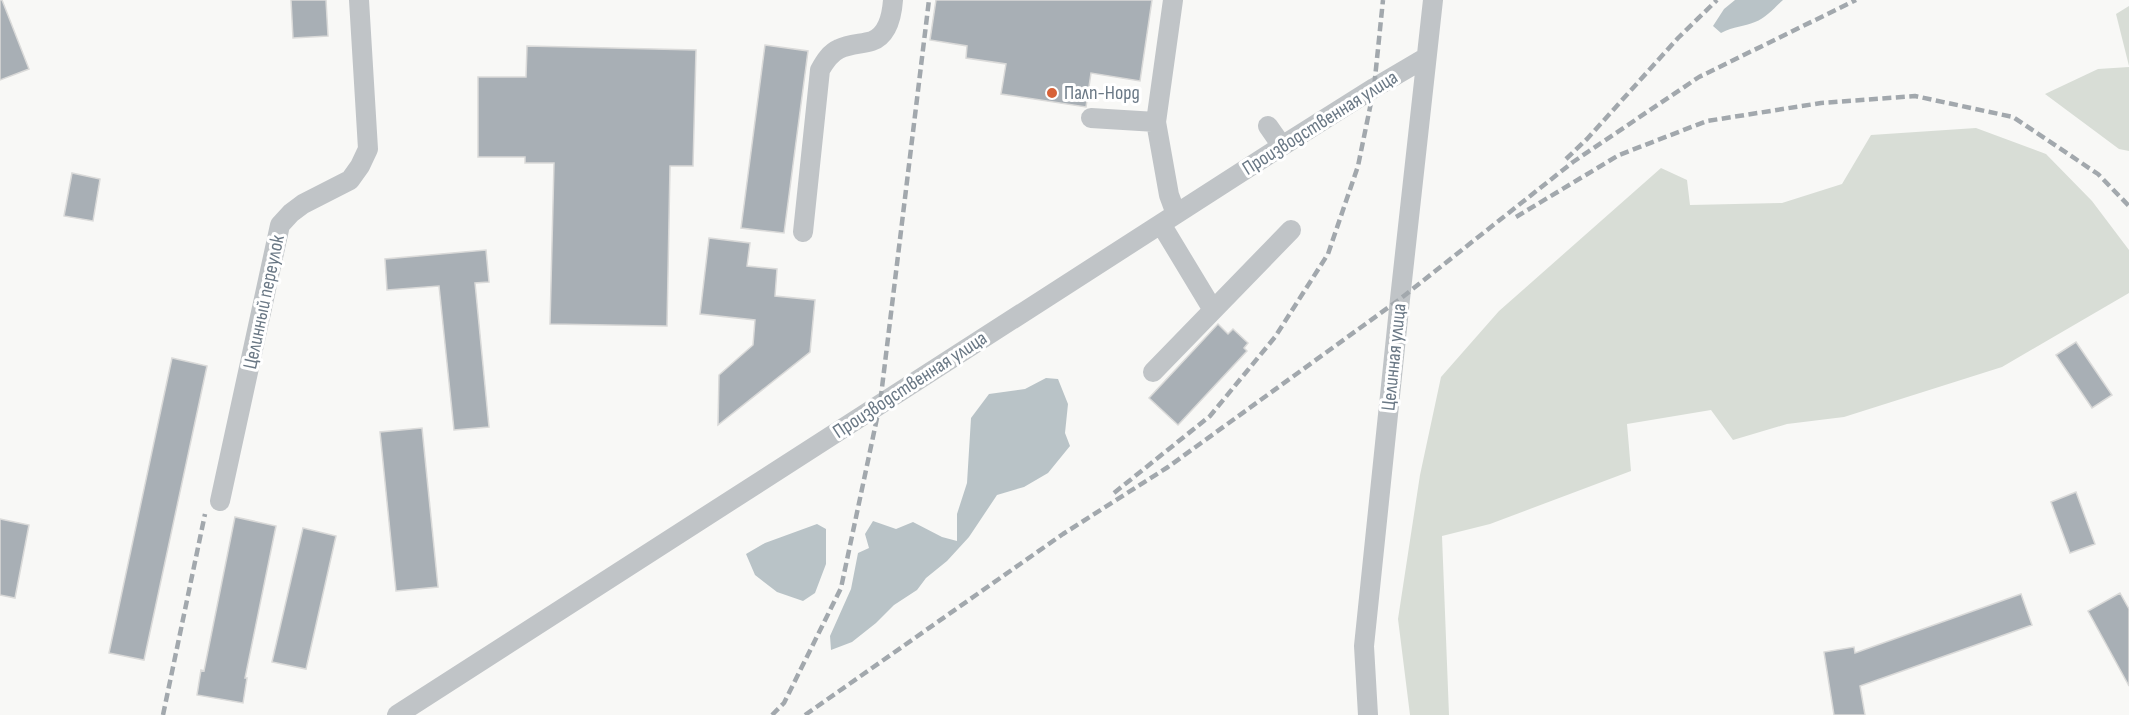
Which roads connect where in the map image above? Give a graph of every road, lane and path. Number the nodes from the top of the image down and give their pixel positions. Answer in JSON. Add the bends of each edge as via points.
{"nodes":[{"id":1,"x":358,"y":0,"type":"edge"},
{"id":2,"x":893,"y":0,"type":"edge"},
{"id":3,"x":1173,"y":0,"type":"edge"},
{"id":4,"x":1433,"y":0,"type":"edge"},
{"id":5,"x":1425,"y":58,"type":"junction"},
{"id":6,"x":1091,"y":118,"type":"dead end"},
{"id":7,"x":1156,"y":122,"type":"junction"},
{"id":8,"x":1268,"y":126,"type":"dead end"},
{"id":9,"x":1282,"y":147,"type":"junction"},
{"id":10,"x":1168,"y":219,"type":"junction"},
{"id":11,"x":1291,"y":230,"type":"dead end"},
{"id":12,"x":802,"y":232,"type":"dead end"},
{"id":13,"x":1213,"y":310,"type":"junction"},
{"id":14,"x":1153,"y":372,"type":"dead end"},
{"id":15,"x":220,"y":501,"type":"dead end"},
{"id":16,"x":397,"y":715,"type":"edge"},
{"id":17,"x":1368,"y":715,"type":"edge"}],
"edges":[{"from":1,"to":15,"type":"street","name":"Целинный переулок","via":[[368,149],[350,180],[303,204],[280,225]]},
{"from":2,"to":12,"type":"street","via":[[886,29],[876,40],[840,48],[820,70]]},
{"from":3,"to":7,"type":"street"},
{"from":4,"to":5,"type":"street","name":"Целинная улица"},
{"from":5,"to":9,"type":"street","name":"Производственная улица"},
{"from":5,"to":17,"type":"street","name":"Целинная улица","via":[[1364,646]]},
{"from":6,"to":7,"type":"street"},
{"from":7,"to":10,"type":"street","via":[[1169,195]]},
{"from":8,"to":9,"type":"street"},
{"from":9,"to":10,"type":"street","name":"Производственная улица"},
{"from":10,"to":13,"type":"street"},
{"from":10,"to":16,"type":"street","name":"Производственная улица"},
{"from":11,"to":13,"type":"street"},
{"from":13,"to":14,"type":"street"}]}
